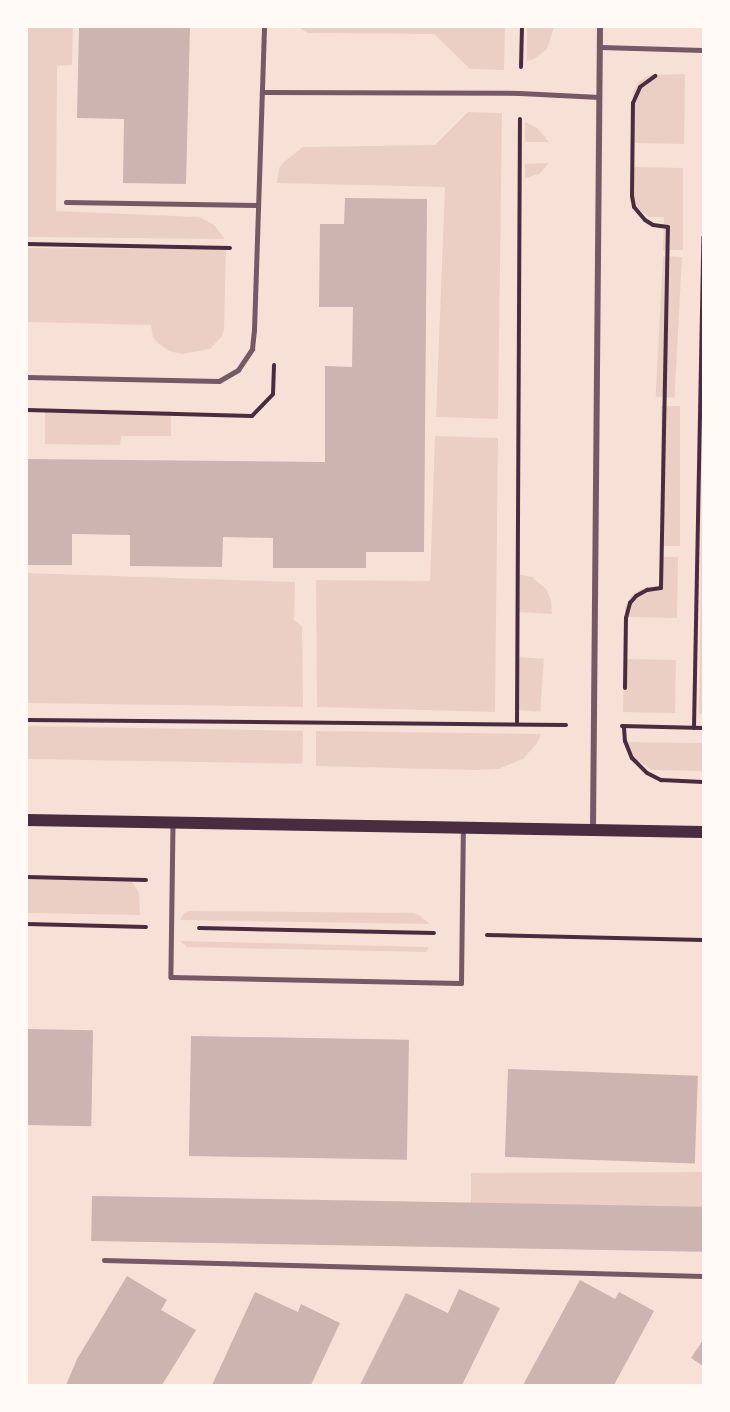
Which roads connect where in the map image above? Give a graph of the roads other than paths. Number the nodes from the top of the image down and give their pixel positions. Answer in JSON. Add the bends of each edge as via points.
{"nodes":[{"id":1,"x":264,"y":27,"type":"edge"},
{"id":2,"x":600,"y":27,"type":"edge"},
{"id":3,"x":600,"y":47,"type":"junction"},
{"id":4,"x":703,"y":50,"type":"edge"},
{"id":5,"x":263,"y":92,"type":"junction"},
{"id":6,"x":598,"y":97,"type":"junction"},
{"id":7,"x":66,"y":202,"type":"dead end"},
{"id":8,"x":258,"y":205,"type":"junction"},
{"id":9,"x":27,"y":377,"type":"edge"},
{"id":10,"x":27,"y":820,"type":"edge"},
{"id":11,"x":173,"y":822,"type":"junction"},
{"id":12,"x":463,"y":827,"type":"junction"},
{"id":13,"x":593,"y":829,"type":"junction"},
{"id":14,"x":703,"y":832,"type":"edge"},
{"id":15,"x":104,"y":1260,"type":"dead end"},
{"id":16,"x":703,"y":1276,"type":"edge"}],
"edges":[{"from":1,"to":5,"type":"lane"},
{"from":2,"to":3,"type":"street"},
{"from":3,"to":4,"type":"lane"},
{"from":3,"to":6,"type":"street"},
{"from":5,"to":6,"type":"lane"},
{"from":5,"to":8,"type":"lane"},
{"from":6,"to":13,"type":"street"},
{"from":7,"to":8,"type":"lane"},
{"from":8,"to":9,"type":"lane","via":[[252,350],[238,370],[219,381]]},
{"from":10,"to":11,"type":"main road"},
{"from":11,"to":12,"type":"main road"},
{"from":11,"to":12,"type":"lane","via":[[171,977],[461,982]]},
{"from":12,"to":13,"type":"main road"},
{"from":13,"to":14,"type":"main road"},
{"from":15,"to":16,"type":"lane"}]}
